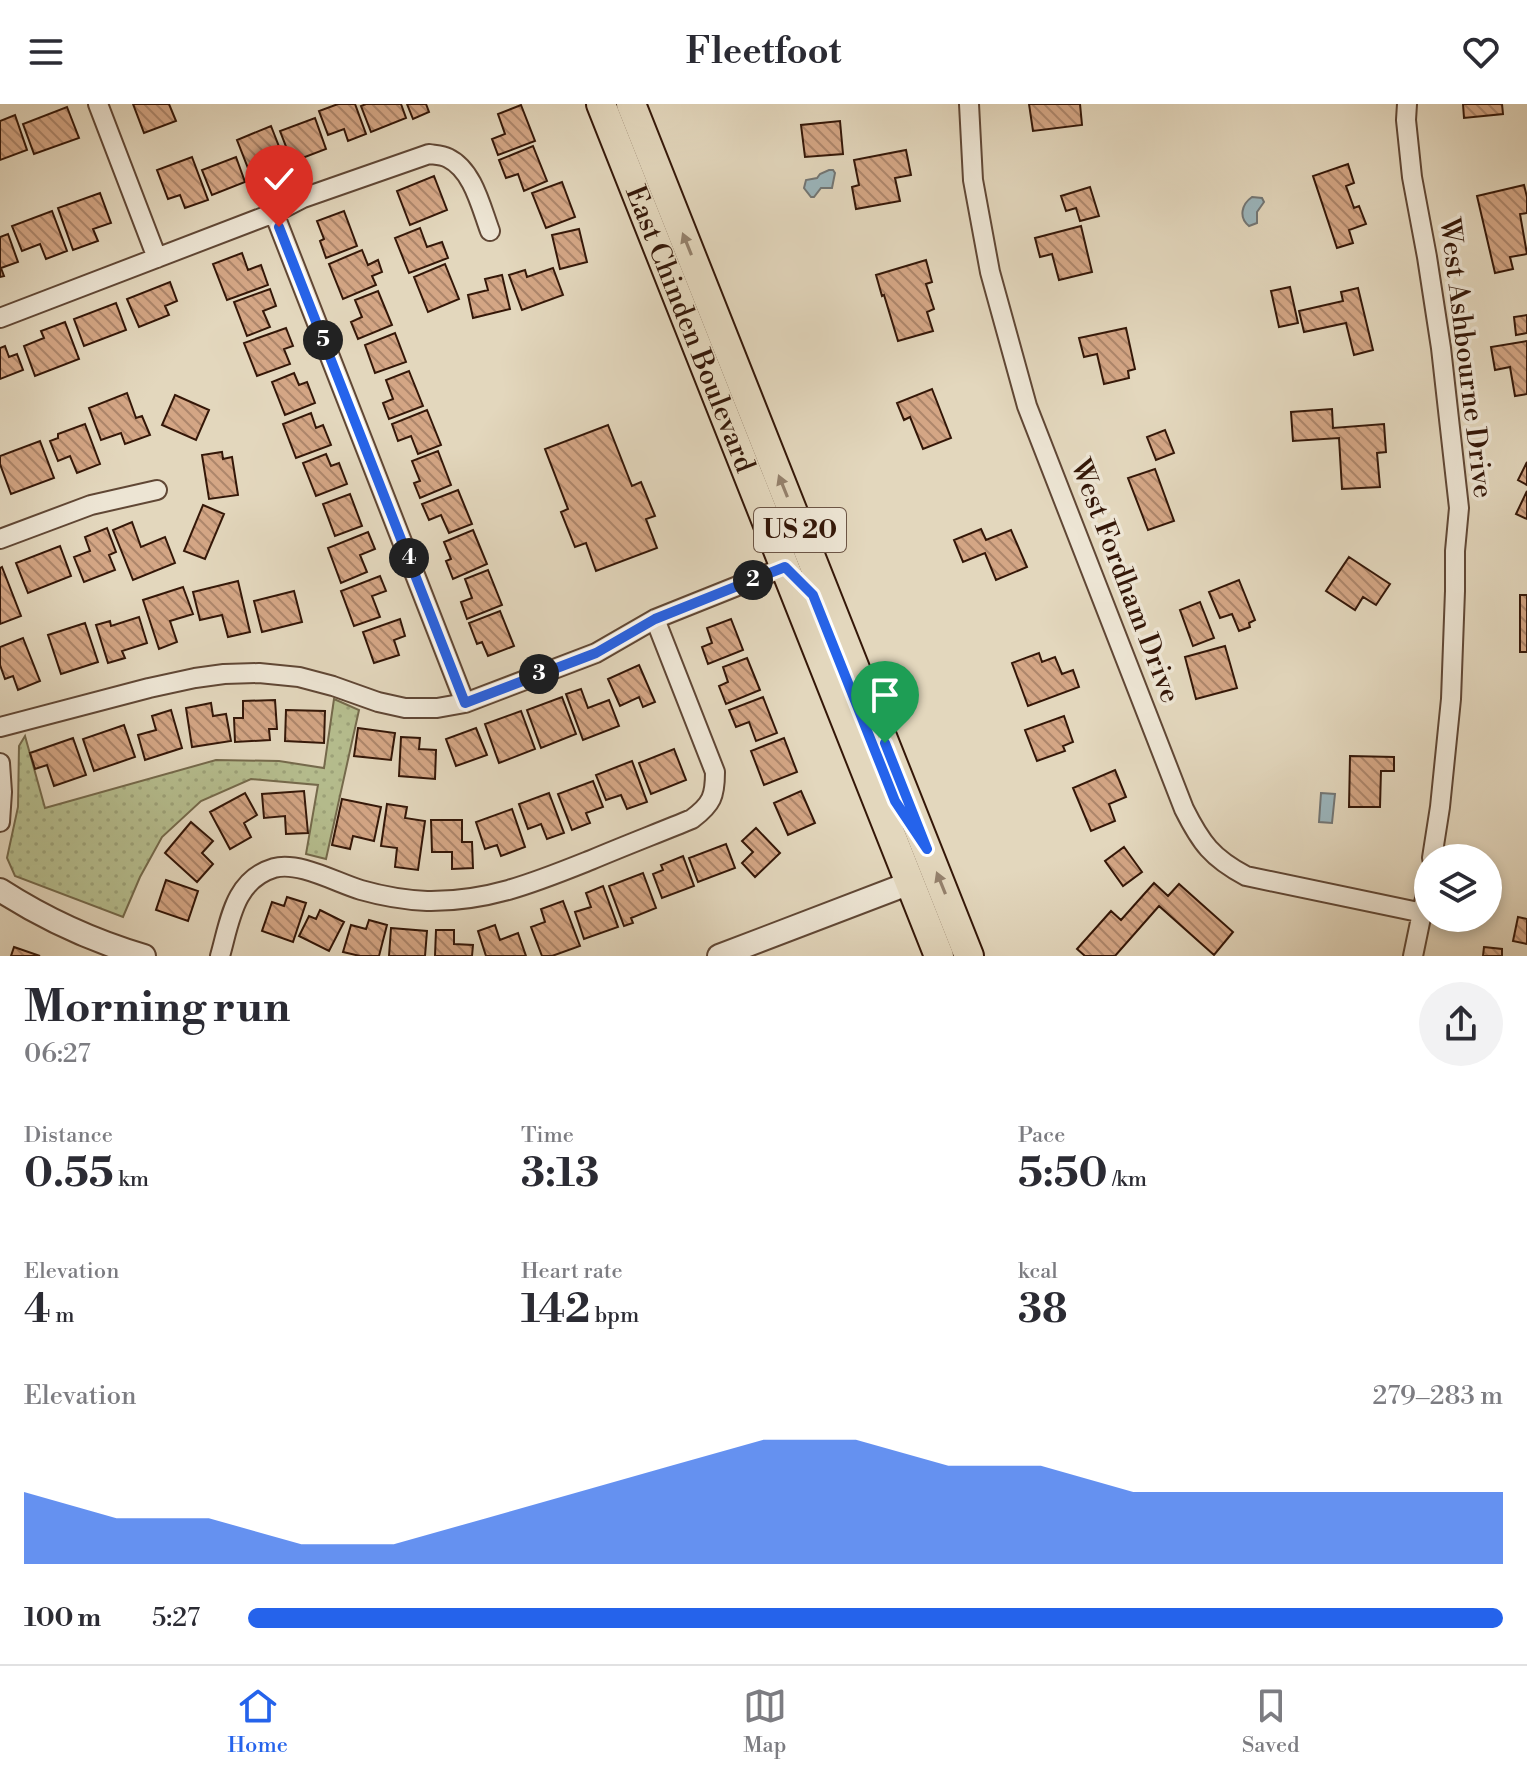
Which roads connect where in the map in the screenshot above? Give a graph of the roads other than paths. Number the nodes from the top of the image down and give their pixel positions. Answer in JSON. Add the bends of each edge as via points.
{"nodes":[{"id":1,"x":98,"y":104,"type":"edge"},
{"id":2,"x":601,"y":104,"type":"edge"},
{"id":3,"x":631,"y":104,"type":"edge"},
{"id":4,"x":969,"y":104,"type":"edge"},
{"id":5,"x":1407,"y":104,"type":"edge"},
{"id":6,"x":274,"y":213,"type":"junction"},
{"id":7,"x":490,"y":231,"type":"dead end"},
{"id":8,"x":157,"y":258,"type":"junction"},
{"id":9,"x":0,"y":318,"type":"edge"},
{"id":10,"x":157,"y":490,"type":"dead end"},
{"id":11,"x":0,"y":539,"type":"edge"},
{"id":12,"x":785,"y":567,"type":"junction"},
{"id":13,"x":655,"y":619,"type":"junction"},
{"id":14,"x":465,"y":703,"type":"junction"},
{"id":15,"x":0,"y":727,"type":"edge"},
{"id":16,"x":0,"y":763,"type":"edge"},
{"id":17,"x":0,"y":822,"type":"edge"},
{"id":18,"x":1434,"y":844,"type":"edge"},
{"id":19,"x":927,"y":849,"type":"junction"},
{"id":20,"x":910,"y":883,"type":"junction"},
{"id":21,"x":0,"y":890,"type":"edge"},
{"id":22,"x":1414,"y":911,"type":"edge"},
{"id":23,"x":1419,"y":932,"type":"edge"},
{"id":24,"x":144,"y":956,"type":"edge"},
{"id":25,"x":220,"y":956,"type":"edge"},
{"id":26,"x":719,"y":956,"type":"edge"},
{"id":27,"x":939,"y":956,"type":"edge"},
{"id":28,"x":969,"y":956,"type":"edge"},
{"id":29,"x":1413,"y":956,"type":"edge"}],
"edges":[{"from":1,"to":8,"type":"street"},
{"from":2,"to":12,"type":"main road","name":"East Chinden Boulevard","number":"US 20"},
{"from":19,"to":3,"type":"main road","name":"East Chinden Boulevard","number":"US 20","one_way":true},
{"from":4,"to":22,"type":"street","name":"West Fordham Drive","via":[[973,180],[990,272],[1027,406],[1199,838],[1225,865],[1246,876]]},
{"from":5,"to":18,"type":"street","name":"West Ashbourne Drive","via":[[1412,177],[1441,348],[1459,508],[1451,699]]},
{"from":6,"to":7,"type":"street","via":[[429,154],[462,167]]},
{"from":6,"to":8,"type":"street"},
{"from":6,"to":14,"type":"street"},
{"from":8,"to":9,"type":"street"},
{"from":10,"to":11,"type":"street","via":[[91,505]]},
{"from":12,"to":13,"type":"street"},
{"from":12,"to":19,"type":"main road","via":[[813,595],[895,801]]},
{"from":12,"to":20,"type":"main road","name":"East Chinden Boulevard","number":"US 20"},
{"from":13,"to":14,"type":"street","via":[[596,653]]},
{"from":13,"to":25,"type":"street","via":[[715,772],[712,800],[703,811],[527,886],[457,901],[387,897],[299,868],[277,867],[258,874],[240,893]]},
{"from":14,"to":15,"type":"street","via":[[405,708],[299,677],[224,674]]},
{"from":16,"to":17,"type":"street"},
{"from":28,"to":19,"type":"main road","name":"East Chinden Boulevard","number":"US 20","one_way":true},
{"from":20,"to":26,"type":"street"},
{"from":20,"to":27,"type":"main road","name":"East Chinden Boulevard","number":"US 20"},
{"from":21,"to":24,"type":"street","via":[[56,922]]},
{"from":23,"to":29,"type":"street"}]}
